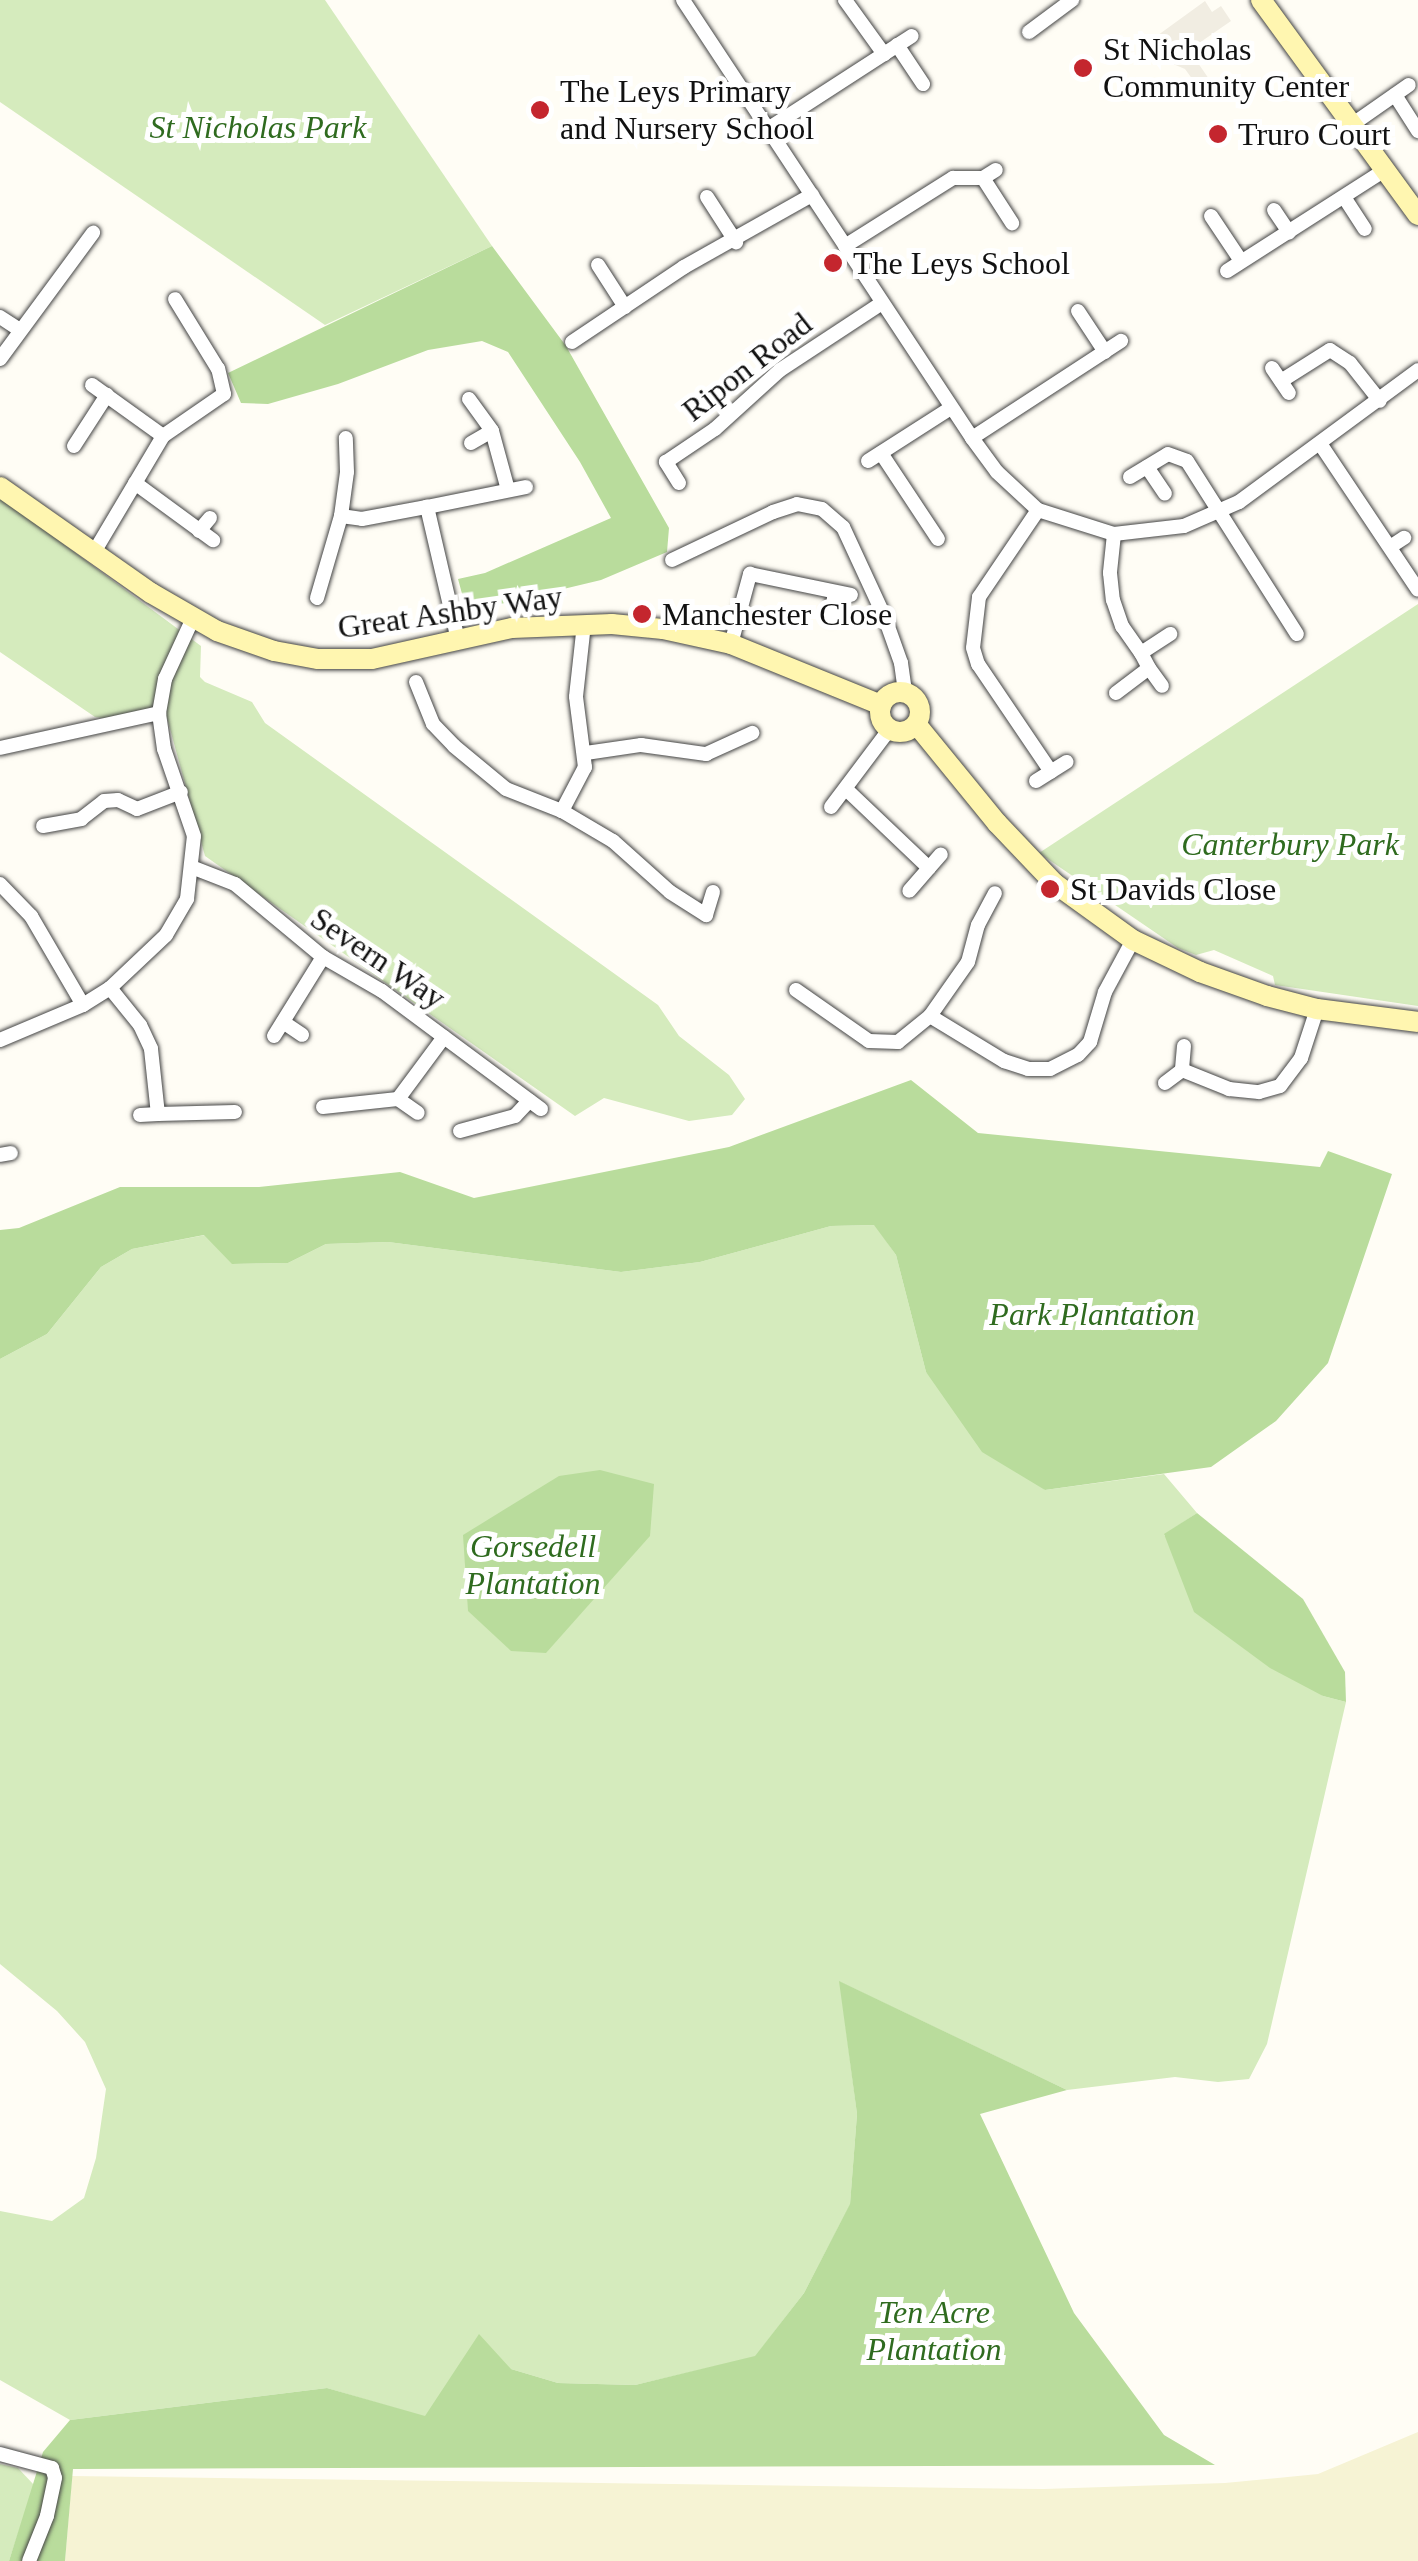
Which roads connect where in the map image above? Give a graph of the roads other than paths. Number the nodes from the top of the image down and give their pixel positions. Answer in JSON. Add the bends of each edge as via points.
{"nodes":[{"id":1,"x":683,"y":0,"type":"edge"},
{"id":2,"x":845,"y":0,"type":"edge"},
{"id":3,"x":1072,"y":0,"type":"edge"},
{"id":4,"x":1261,"y":0,"type":"edge"},
{"id":5,"x":1029,"y":32,"type":"dead end"},
{"id":6,"x":912,"y":36,"type":"dead end"},
{"id":7,"x":891,"y":50,"type":"junction"},
{"id":8,"x":923,"y":84,"type":"dead end"},
{"id":9,"x":1409,"y":85,"type":"dead end"},
{"id":10,"x":1395,"y":95,"type":"junction"},
{"id":11,"x":1352,"y":124,"type":"junction"},
{"id":12,"x":768,"y":129,"type":"junction"},
{"id":13,"x":1418,"y":131,"type":"edge"},
{"id":14,"x":1386,"y":170,"type":"junction"},
{"id":15,"x":812,"y":195,"type":"junction"},
{"id":16,"x":707,"y":196,"type":"dead end"},
{"id":17,"x":1344,"y":197,"type":"junction"},
{"id":18,"x":1274,"y":210,"type":"dead end"},
{"id":19,"x":1418,"y":215,"type":"edge"},
{"id":20,"x":1210,"y":216,"type":"dead end"},
{"id":21,"x":1012,"y":223,"type":"dead end"},
{"id":22,"x":1366,"y":230,"type":"dead end"},
{"id":23,"x":1289,"y":232,"type":"junction"},
{"id":24,"x":92,"y":233,"type":"dead end"},
{"id":25,"x":736,"y":242,"type":"junction"},
{"id":26,"x":846,"y":246,"type":"junction"},
{"id":27,"x":1241,"y":261,"type":"junction"},
{"id":28,"x":598,"y":265,"type":"dead end"},
{"id":29,"x":1227,"y":271,"type":"dead end"},
{"id":30,"x":175,"y":299,"type":"dead end"},
{"id":31,"x":882,"y":302,"type":"junction"},
{"id":32,"x":625,"y":306,"type":"junction"},
{"id":33,"x":1078,"y":311,"type":"dead end"},
{"id":34,"x":0,"y":317,"type":"edge"},
{"id":35,"x":20,"y":330,"type":"junction"},
{"id":36,"x":1121,"y":340,"type":"dead end"},
{"id":37,"x":572,"y":342,"type":"dead end"},
{"id":38,"x":1104,"y":352,"type":"junction"},
{"id":39,"x":0,"y":359,"type":"edge"},
{"id":40,"x":1418,"y":370,"type":"edge"},
{"id":41,"x":1281,"y":381,"type":"dead end"},
{"id":42,"x":92,"y":384,"type":"dead end"},
{"id":43,"x":107,"y":395,"type":"junction"},
{"id":44,"x":469,"y":399,"type":"dead end"},
{"id":45,"x":1380,"y":401,"type":"junction"},
{"id":46,"x":952,"y":408,"type":"junction"},
{"id":47,"x":492,"y":431,"type":"junction"},
{"id":48,"x":163,"y":436,"type":"junction"},
{"id":49,"x":346,"y":438,"type":"dead end"},
{"id":50,"x":972,"y":438,"type":"junction"},
{"id":51,"x":471,"y":443,"type":"dead end"},
{"id":52,"x":1321,"y":444,"type":"junction"},
{"id":53,"x":74,"y":446,"type":"dead end"},
{"id":54,"x":1147,"y":467,"type":"junction"},
{"id":55,"x":1130,"y":477,"type":"dead end"},
{"id":56,"x":135,"y":483,"type":"junction"},
{"id":57,"x":679,"y":483,"type":"dead end"},
{"id":58,"x":0,"y":487,"type":"edge"},
{"id":59,"x":526,"y":487,"type":"dead end"},
{"id":60,"x":508,"y":490,"type":"junction"},
{"id":61,"x":1165,"y":494,"type":"dead end"},
{"id":62,"x":426,"y":507,"type":"junction"},
{"id":63,"x":1038,"y":510,"type":"junction"},
{"id":64,"x":1220,"y":512,"type":"junction"},
{"id":65,"x":341,"y":516,"type":"junction"},
{"id":66,"x":210,"y":518,"type":"dead end"},
{"id":67,"x":199,"y":530,"type":"junction"},
{"id":68,"x":1114,"y":534,"type":"junction"},
{"id":69,"x":1404,"y":538,"type":"dead end"},
{"id":70,"x":938,"y":539,"type":"dead end"},
{"id":71,"x":213,"y":540,"type":"dead end"},
{"id":72,"x":1390,"y":548,"type":"junction"},
{"id":73,"x":93,"y":554,"type":"junction"},
{"id":74,"x":672,"y":560,"type":"dead end"},
{"id":75,"x":1418,"y":590,"type":"edge"},
{"id":76,"x":318,"y":598,"type":"dead end"},
{"id":77,"x":831,"y":617,"type":"dead end"},
{"id":78,"x":193,"y":618,"type":"junction"},
{"id":79,"x":584,"y":624,"type":"junction"},
{"id":80,"x":1170,"y":634,"type":"dead end"},
{"id":81,"x":1297,"y":634,"type":"dead end"},
{"id":82,"x":458,"y":640,"type":"junction"},
{"id":83,"x":731,"y":644,"type":"junction"},
{"id":84,"x":1141,"y":653,"type":"junction"},
{"id":85,"x":1149,"y":668,"type":"junction"},
{"id":86,"x":416,"y":682,"type":"dead end"},
{"id":87,"x":1162,"y":686,"type":"dead end"},
{"id":88,"x":905,"y":692,"type":"junction"},
{"id":89,"x":1116,"y":693,"type":"dead end"},
{"id":90,"x":881,"y":705,"type":"junction"},
{"id":91,"x":160,"y":713,"type":"junction"},
{"id":92,"x":917,"y":725,"type":"junction"},
{"id":93,"x":889,"y":730,"type":"junction"},
{"id":94,"x":752,"y":733,"type":"dead end"},
{"id":95,"x":0,"y":748,"type":"edge"},
{"id":96,"x":586,"y":753,"type":"junction"},
{"id":97,"x":1066,"y":762,"type":"dead end"},
{"id":98,"x":1052,"y":772,"type":"junction"},
{"id":99,"x":1036,"y":780,"type":"dead end"},
{"id":100,"x":847,"y":790,"type":"junction"},
{"id":101,"x":181,"y":792,"type":"junction"},
{"id":102,"x":830,"y":807,"type":"dead end"},
{"id":103,"x":562,"y":810,"type":"junction"},
{"id":104,"x":44,"y":826,"type":"dead end"},
{"id":105,"x":941,"y":854,"type":"dead end"},
{"id":106,"x":194,"y":868,"type":"junction"},
{"id":107,"x":929,"y":868,"type":"junction"},
{"id":108,"x":0,"y":884,"type":"edge"},
{"id":109,"x":909,"y":891,"type":"dead end"},
{"id":110,"x":713,"y":892,"type":"dead end"},
{"id":111,"x":995,"y":893,"type":"dead end"},
{"id":112,"x":1133,"y":940,"type":"junction"},
{"id":113,"x":323,"y":957,"type":"junction"},
{"id":114,"x":110,"y":988,"type":"junction"},
{"id":115,"x":796,"y":990,"type":"dead end"},
{"id":116,"x":82,"y":1005,"type":"junction"},
{"id":117,"x":1316,"y":1009,"type":"junction"},
{"id":118,"x":930,"y":1016,"type":"junction"},
{"id":119,"x":283,"y":1022,"type":"junction"},
{"id":120,"x":1418,"y":1022,"type":"edge"},
{"id":121,"x":302,"y":1035,"type":"dead end"},
{"id":122,"x":274,"y":1036,"type":"dead end"},
{"id":123,"x":444,"y":1037,"type":"junction"},
{"id":124,"x":0,"y":1040,"type":"edge"},
{"id":125,"x":1184,"y":1046,"type":"dead end"},
{"id":126,"x":1182,"y":1070,"type":"junction"},
{"id":127,"x":1164,"y":1082,"type":"dead end"},
{"id":128,"x":398,"y":1098,"type":"junction"},
{"id":129,"x":323,"y":1107,"type":"dead end"},
{"id":130,"x":235,"y":1112,"type":"dead end"},
{"id":131,"x":418,"y":1113,"type":"dead end"},
{"id":132,"x":158,"y":1114,"type":"junction"},
{"id":133,"x":140,"y":1115,"type":"dead end"},
{"id":134,"x":460,"y":1131,"type":"dead end"},
{"id":135,"x":0,"y":2454,"type":"edge"},
{"id":136,"x":30,"y":2561,"type":"edge"}],
"edges":[{"from":1,"to":12,"type":"street"},
{"from":2,"to":7,"type":"street"},
{"from":3,"to":5,"type":"street"},
{"from":4,"to":11,"type":"street"},
{"from":6,"to":7,"type":"street"},
{"from":7,"to":8,"type":"street"},
{"from":7,"to":12,"type":"street"},
{"from":9,"to":10,"type":"street"},
{"from":10,"to":11,"type":"street"},
{"from":10,"to":13,"type":"street"},
{"from":11,"to":14,"type":"street"},
{"from":12,"to":15,"type":"street"},
{"from":14,"to":17,"type":"street"},
{"from":14,"to":19,"type":"street"},
{"from":15,"to":25,"type":"street"},
{"from":15,"to":26,"type":"street"},
{"from":16,"to":25,"type":"street"},
{"from":17,"to":22,"type":"street"},
{"from":17,"to":23,"type":"street"},
{"from":18,"to":23,"type":"street"},
{"from":20,"to":27,"type":"street"},
{"from":21,"to":26,"type":"street","via":[[990,174],[953,178]]},
{"from":23,"to":27,"type":"street"},
{"from":24,"to":35,"type":"street"},
{"from":25,"to":32,"type":"street"},
{"from":26,"to":31,"type":"street"},
{"from":27,"to":29,"type":"street"},
{"from":28,"to":32,"type":"street"},
{"from":30,"to":48,"type":"street","via":[[194,316],[224,394]]},
{"from":31,"to":46,"type":"street"},
{"from":31,"to":57,"type":"street","name":"Ripon Road","via":[[780,370],[715,430],[666,462]]},
{"from":32,"to":37,"type":"street"},
{"from":33,"to":38,"type":"street"},
{"from":34,"to":35,"type":"street"},
{"from":35,"to":39,"type":"street"},
{"from":36,"to":38,"type":"street"},
{"from":38,"to":50,"type":"street"},
{"from":40,"to":45,"type":"street"},
{"from":41,"to":45,"type":"street","via":[[1330,350],[1350,362]]},
{"from":42,"to":43,"type":"street"},
{"from":43,"to":48,"type":"street"},
{"from":43,"to":53,"type":"street"},
{"from":44,"to":47,"type":"street"},
{"from":45,"to":52,"type":"street"},
{"from":46,"to":50,"type":"street"},
{"from":46,"to":70,"type":"street","via":[[874,457],[909,484]]},
{"from":47,"to":51,"type":"street"},
{"from":47,"to":60,"type":"street"},
{"from":48,"to":56,"type":"street"},
{"from":49,"to":65,"type":"street"},
{"from":50,"to":63,"type":"street"},
{"from":52,"to":64,"type":"street"},
{"from":52,"to":72,"type":"street"},
{"from":54,"to":55,"type":"street"},
{"from":54,"to":61,"type":"street"},
{"from":54,"to":64,"type":"street","via":[[1168,454],[1187,461]]},
{"from":56,"to":67,"type":"street"},
{"from":56,"to":73,"type":"street"},
{"from":58,"to":73,"type":"street","name":"Great Ashby Way"},
{"from":59,"to":60,"type":"street"},
{"from":60,"to":62,"type":"street"},
{"from":62,"to":65,"type":"street","via":[[362,519]]},
{"from":62,"to":82,"type":"street"},
{"from":63,"to":68,"type":"street"},
{"from":63,"to":98,"type":"street","via":[[979,597],[972,648]]},
{"from":64,"to":68,"type":"street","via":[[1184,526]]},
{"from":64,"to":81,"type":"street","via":[[1282,623]]},
{"from":65,"to":76,"type":"street"},
{"from":66,"to":67,"type":"street"},
{"from":67,"to":71,"type":"street"},
{"from":68,"to":84,"type":"street","via":[[1113,600]]},
{"from":69,"to":72,"type":"street"},
{"from":72,"to":75,"type":"street"},
{"from":73,"to":78,"type":"street","name":"Great Ashby Way"},
{"from":74,"to":88,"type":"street","via":[[773,512],[797,504],[822,509],[843,527],[885,618]]},
{"from":77,"to":83,"type":"street","via":[[843,594],[750,574]]},
{"from":78,"to":82,"type":"street","name":"Great Ashby Way","via":[[255,646],[318,659],[372,659]]},
{"from":78,"to":91,"type":"street","via":[[170,664]]},
{"from":79,"to":82,"type":"street","name":"Great Ashby Way","via":[[533,625]]},
{"from":79,"to":83,"type":"street","name":"Great Ashby Way","via":[[664,629]]},
{"from":79,"to":96,"type":"street","via":[[576,698]]},
{"from":80,"to":84,"type":"street"},
{"from":83,"to":90,"type":"street","name":"Great Ashby Way"},
{"from":84,"to":85,"type":"street"},
{"from":85,"to":87,"type":"street"},
{"from":85,"to":89,"type":"street"},
{"from":86,"to":103,"type":"street","via":[[434,724],[468,758],[506,789]]},
{"from":88,"to":90,"type":"street","via":[[890,694]]},
{"from":88,"to":92,"type":"street","via":[[920,705]]},
{"from":90,"to":93,"type":"street"},
{"from":91,"to":95,"type":"street"},
{"from":91,"to":101,"type":"street","via":[[164,749]]},
{"from":92,"to":93,"type":"street","via":[[907,732]]},
{"from":92,"to":112,"type":"street","via":[[1054,884]]},
{"from":93,"to":100,"type":"street"},
{"from":94,"to":96,"type":"street","via":[[706,754],[641,745]]},
{"from":96,"to":103,"type":"street","via":[[582,776]]},
{"from":97,"to":98,"type":"street"},
{"from":98,"to":99,"type":"street"},
{"from":100,"to":102,"type":"street"},
{"from":100,"to":107,"type":"street"},
{"from":101,"to":104,"type":"street","via":[[137,808],[104,801],[82,819]]},
{"from":101,"to":106,"type":"street","via":[[194,836]]},
{"from":103,"to":110,"type":"street","via":[[706,915]]},
{"from":105,"to":107,"type":"street"},
{"from":106,"to":113,"type":"street","name":"Severn Way","via":[[235,884]]},
{"from":106,"to":114,"type":"street","via":[[187,898],[166,935]]},
{"from":107,"to":109,"type":"street"},
{"from":108,"to":116,"type":"street","via":[[31,916]]},
{"from":111,"to":118,"type":"street","via":[[968,962]]},
{"from":112,"to":117,"type":"street","via":[[1231,985]]},
{"from":112,"to":118,"type":"street","via":[[1104,992],[1090,1042],[1059,1066],[1018,1066]]},
{"from":113,"to":119,"type":"street"},
{"from":113,"to":123,"type":"street","name":"Severn Way"},
{"from":114,"to":116,"type":"street"},
{"from":114,"to":132,"type":"street","via":[[151,1049]]},
{"from":115,"to":118,"type":"street","via":[[878,1044],[905,1039]]},
{"from":116,"to":124,"type":"street"},
{"from":117,"to":120,"type":"street"},
{"from":117,"to":126,"type":"street","via":[[1300,1058],[1280,1086],[1229,1089]]},
{"from":119,"to":121,"type":"street"},
{"from":119,"to":122,"type":"street"},
{"from":123,"to":128,"type":"street"},
{"from":123,"to":134,"type":"street","name":"Severn Way","via":[[535,1105]]},
{"from":125,"to":126,"type":"street"},
{"from":126,"to":127,"type":"street"},
{"from":128,"to":129,"type":"street"},
{"from":128,"to":131,"type":"street"},
{"from":130,"to":132,"type":"street"},
{"from":132,"to":133,"type":"street"},
{"from":135,"to":136,"type":"street","via":[[52,2468],[47,2516]]}]}
